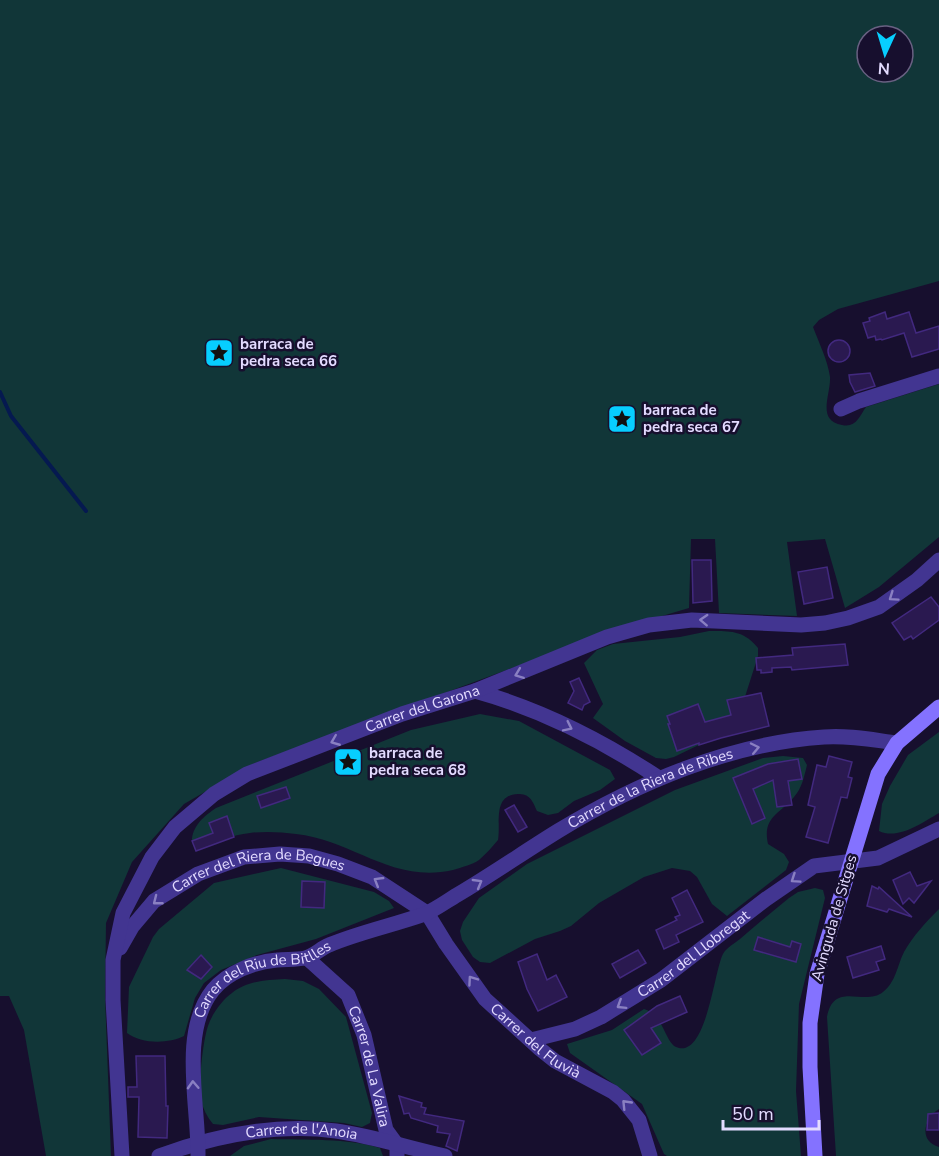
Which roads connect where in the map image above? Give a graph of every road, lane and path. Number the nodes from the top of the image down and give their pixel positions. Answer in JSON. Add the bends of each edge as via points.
{"nodes":[{"id":1,"x":939,"y":376,"type":"edge"},
{"id":2,"x":841,"y":409,"type":"dead end"},
{"id":3,"x":939,"y":560,"type":"edge"},
{"id":4,"x":474,"y":691,"type":"junction"},
{"id":5,"x":939,"y":707,"type":"edge"},
{"id":6,"x":897,"y":743,"type":"junction"},
{"id":7,"x":659,"y":778,"type":"junction"},
{"id":8,"x":939,"y":829,"type":"edge"},
{"id":9,"x":850,"y":863,"type":"junction"},
{"id":10,"x":428,"y":913,"type":"junction"},
{"id":11,"x":307,"y":958,"type":"junction"},
{"id":12,"x":113,"y":960,"type":"junction"},
{"id":13,"x":531,"y":1040,"type":"junction"},
{"id":14,"x":198,"y":1150,"type":"edge"},
{"id":15,"x":397,"y":1150,"type":"edge"},
{"id":16,"x":122,"y":1156,"type":"edge"},
{"id":17,"x":159,"y":1156,"type":"edge"},
{"id":18,"x":445,"y":1156,"type":"edge"},
{"id":19,"x":650,"y":1156,"type":"edge"},
{"id":20,"x":816,"y":1156,"type":"edge"}],
"edges":[{"from":1,"to":2,"type":"street"},
{"from":3,"to":4,"type":"street","name":"Carrer del Garona","one_way":true,"via":[[879,607],[848,618],[801,625],[692,620],[649,625],[607,637]]},
{"from":4,"to":7,"type":"street","one_way":true,"via":[[569,727]]},
{"from":4,"to":12,"type":"street","name":"Carrer del Garona","one_way":true,"via":[[402,714],[247,774],[214,794],[175,827],[152,857],[123,913]]},
{"from":5,"to":6,"type":"street","name":"Avinguda de Sitges"},
{"from":7,"to":6,"type":"street","name":"Carrer de la Riera de Ribes","one_way":true,"via":[[752,747],[824,737]]},
{"from":6,"to":9,"type":"street","name":"Avinguda de Sitges","via":[[878,774]]},
{"from":10,"to":7,"type":"street","name":"Carrer de la Riera de Ribes","one_way":true,"via":[[557,831]]},
{"from":8,"to":9,"type":"street","name":"Carrer del Llobregat","via":[[878,858]]},
{"from":9,"to":13,"type":"street","name":"Carrer del Llobregat","one_way":true,"via":[[814,866],[661,980],[601,1017],[575,1029]]},
{"from":9,"to":20,"type":"street","name":"Avinguda de Sitges","via":[[812,999],[810,1067]]},
{"from":10,"to":11,"type":"street","name":"Carrer del Riu de Bitlles","via":[[327,945]]},
{"from":10,"to":12,"type":"street","name":"Carrer del Riera de Begues","one_way":true,"via":[[372,877],[338,864],[280,854],[244,857],[198,874],[154,902],[132,927]]},
{"from":13,"to":10,"type":"street","name":"Carrer del Fluvià","one_way":true,"via":[[485,999]]},
{"from":14,"to":11,"type":"street","name":"Carrer del Riu de Bitlles","one_way":true,"via":[[193,1075],[196,1027],[202,1007],[227,976],[250,965]]},
{"from":11,"to":15,"type":"street","name":"Carrer de La Valira","via":[[348,995],[364,1035],[386,1130]]},
{"from":12,"to":16,"type":"street","name":"Carrer del Garona"},
{"from":19,"to":13,"type":"street","name":"Carrer del Fluvià","one_way":true,"via":[[639,1120],[623,1100],[555,1061]]},
{"from":14,"to":15,"type":"street","name":"Carrer de l'Anoia","via":[[252,1132],[292,1130],[335,1131]]},
{"from":14,"to":17,"type":"street","name":"Carrer de l'Anoia"},
{"from":15,"to":18,"type":"street","name":"Carrer de l'Anoia"}]}
